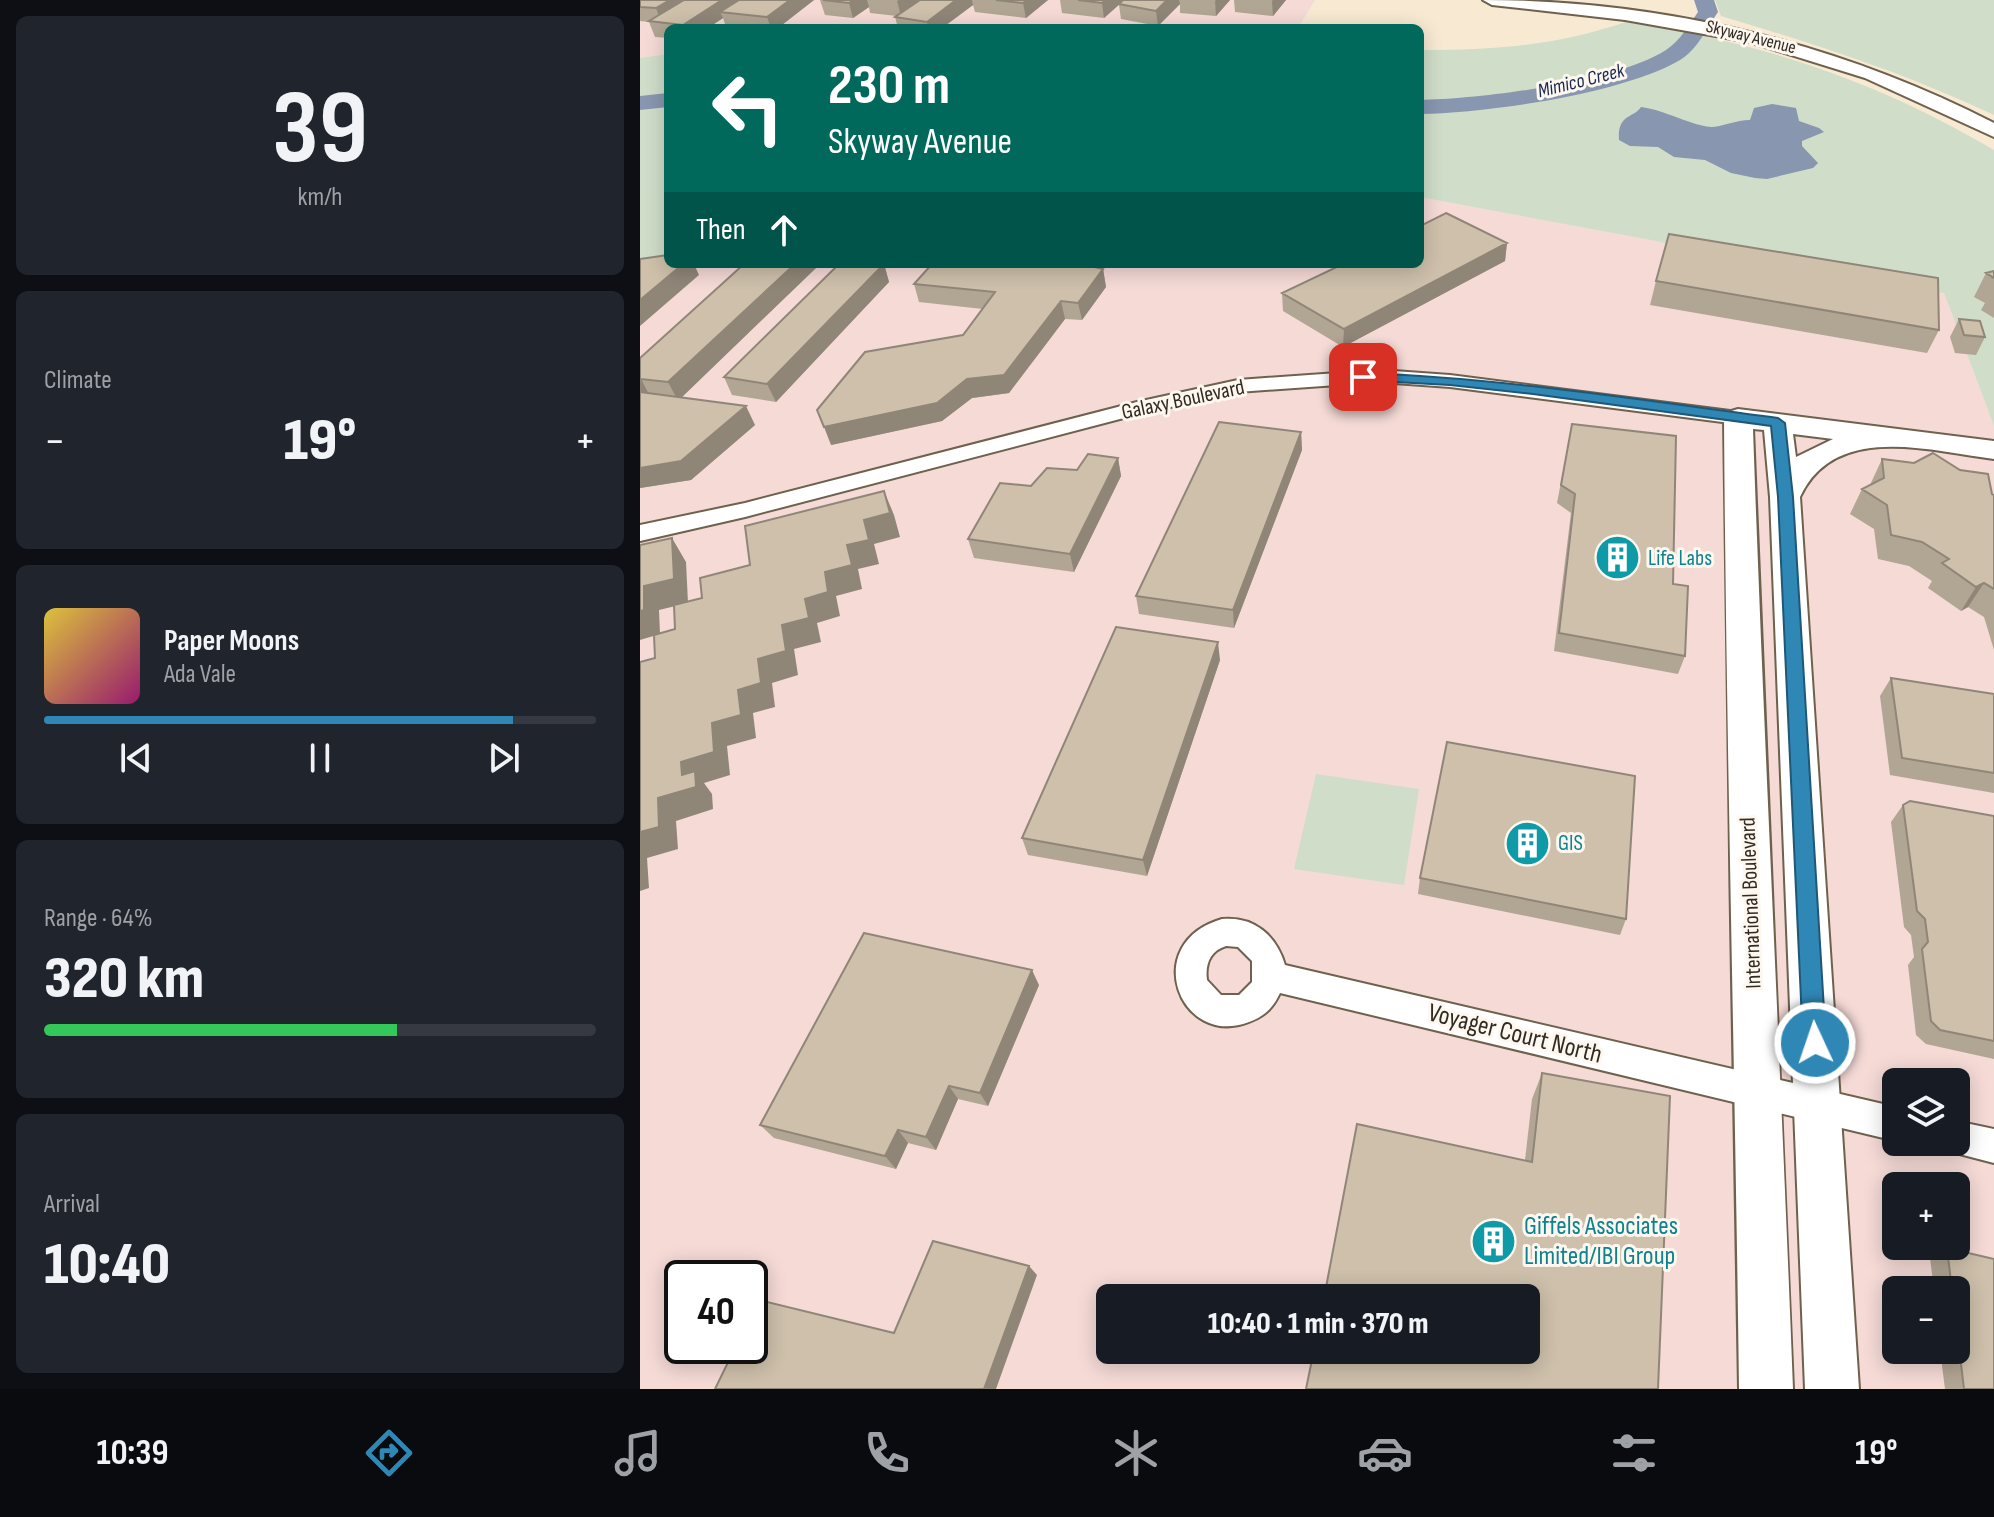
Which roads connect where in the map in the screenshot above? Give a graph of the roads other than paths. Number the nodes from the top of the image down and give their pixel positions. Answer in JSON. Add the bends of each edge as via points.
{"nodes":[{"id":1,"x":1492,"y":0,"type":"edge"},
{"id":2,"x":1994,"y":131,"type":"edge"},
{"id":3,"x":1758,"y":420,"type":"junction"},
{"id":4,"x":1906,"y":439,"type":"junction"},
{"id":5,"x":1994,"y":450,"type":"edge"},
{"id":6,"x":1785,"y":497,"type":"junction"},
{"id":7,"x":640,"y":533,"type":"edge"},
{"id":8,"x":1271,"y":976,"type":"dead end"},
{"id":9,"x":1759,"y":1093,"type":"junction"},
{"id":10,"x":1818,"y":1106,"type":"junction"},
{"id":11,"x":1882,"y":1121,"type":"edge"},
{"id":12,"x":1970,"y":1141,"type":"edge"},
{"id":13,"x":1994,"y":1146,"type":"edge"},
{"id":14,"x":1766,"y":1389,"type":"edge"},
{"id":15,"x":1832,"y":1389,"type":"edge"}],
"edges":[{"from":1,"to":2,"type":"street","name":"Skyway Avenue","via":[[1660,17],[1726,30],[1840,61]]},
{"from":3,"to":4,"type":"street"},
{"from":3,"to":6,"type":"street"},
{"from":3,"to":7,"type":"street","name":"Galaxy Boulevard","via":[[1533,389],[1380,376],[1238,386]]},
{"from":3,"to":9,"type":"street","name":"International Boulevard","via":[[1745,755]]},
{"from":4,"to":5,"type":"street"},
{"from":4,"to":6,"type":"street","via":[[1869,438],[1809,459]]},
{"from":6,"to":10,"type":"street"},
{"from":8,"to":9,"type":"street","name":"Voyager Court North"},
{"from":9,"to":10,"type":"street","name":"Voyager Court North"},
{"from":9,"to":14,"type":"street","name":"International Boulevard"},
{"from":10,"to":11,"type":"street","name":"Voyager Court North"},
{"from":10,"to":15,"type":"street"},
{"from":12,"to":13,"type":"street"}]}
